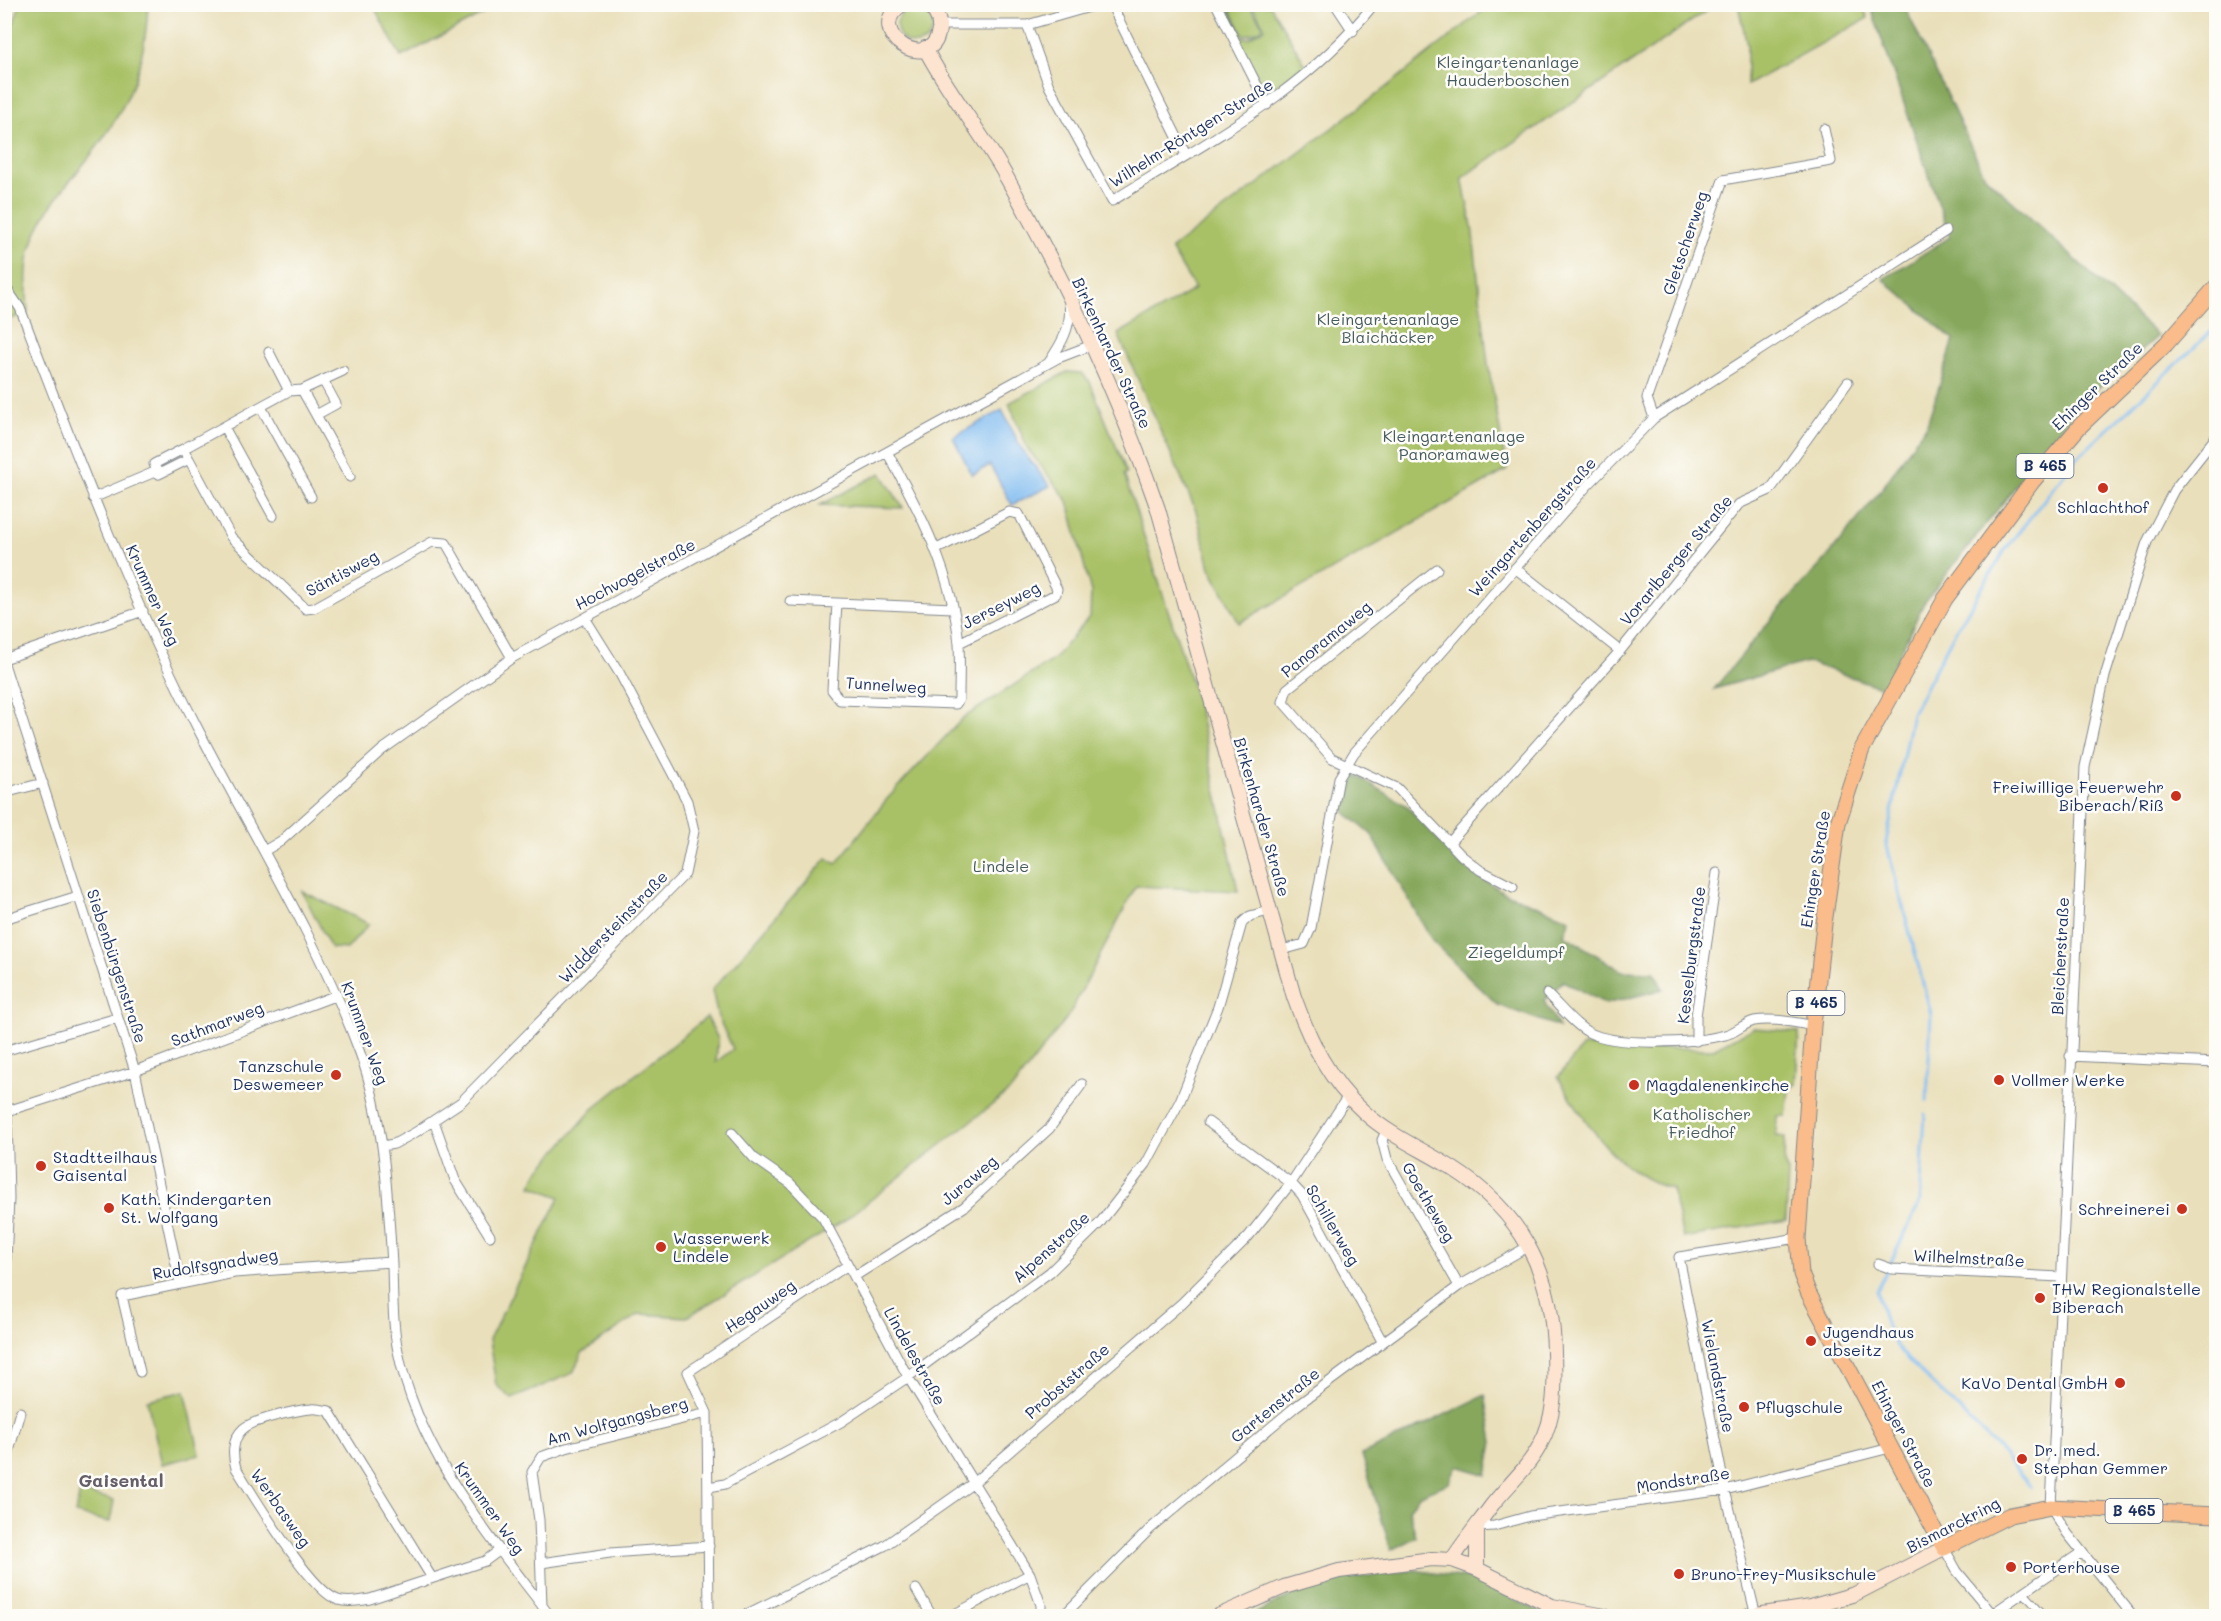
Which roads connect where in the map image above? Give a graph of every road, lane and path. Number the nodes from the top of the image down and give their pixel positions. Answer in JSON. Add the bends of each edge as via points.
{"nodes":[{"id":1,"x":926,"y":4,"type":"edge"},
{"id":2,"x":1100,"y":4,"type":"edge"},
{"id":3,"x":1111,"y":4,"type":"edge"},
{"id":4,"x":1216,"y":4,"type":"edge"},
{"id":5,"x":1335,"y":4,"type":"edge"},
{"id":6,"x":1374,"y":4,"type":"edge"},
{"id":7,"x":900,"y":5,"type":"edge"},
{"id":8,"x":939,"y":25,"type":"junction"},
{"id":9,"x":1028,"y":25,"type":"junction"},
{"id":10,"x":1353,"y":31,"type":"junction"},
{"id":11,"x":925,"y":48,"type":"junction"},
{"id":12,"x":1267,"y":105,"type":"junction"},
{"id":13,"x":1824,"y":129,"type":"dead end"},
{"id":14,"x":1186,"y":154,"type":"junction"},
{"id":15,"x":1946,"y":231,"type":"dead end"},
{"id":16,"x":4,"y":285,"type":"edge"},
{"id":17,"x":2216,"y":290,"type":"edge"},
{"id":18,"x":1068,"y":298,"type":"junction"},
{"id":19,"x":1092,"y":345,"type":"junction"},
{"id":20,"x":268,"y":352,"type":"dead end"},
{"id":21,"x":1048,"y":364,"type":"junction"},
{"id":22,"x":343,"y":371,"type":"dead end"},
{"id":23,"x":323,"y":380,"type":"junction"},
{"id":24,"x":1848,"y":381,"type":"dead end"},
{"id":25,"x":302,"y":390,"type":"junction"},
{"id":26,"x":289,"y":391,"type":"junction"},
{"id":27,"x":261,"y":407,"type":"junction"},
{"id":28,"x":316,"y":415,"type":"junction"},
{"id":29,"x":1654,"y":418,"type":"junction"},
{"id":30,"x":224,"y":427,"type":"junction"},
{"id":31,"x":2217,"y":437,"type":"edge"},
{"id":32,"x":183,"y":449,"type":"junction"},
{"id":33,"x":887,"y":452,"type":"junction"},
{"id":34,"x":189,"y":459,"type":"junction"},
{"id":35,"x":157,"y":471,"type":"junction"},
{"id":36,"x":350,"y":477,"type":"dead end"},
{"id":37,"x":311,"y":497,"type":"dead end"},
{"id":38,"x":93,"y":498,"type":"junction"},
{"id":39,"x":273,"y":516,"type":"dead end"},
{"id":40,"x":935,"y":550,"type":"junction"},
{"id":41,"x":1515,"y":568,"type":"junction"},
{"id":42,"x":1437,"y":569,"type":"dead end"},
{"id":43,"x":790,"y":601,"type":"dead end"},
{"id":44,"x":837,"y":603,"type":"junction"},
{"id":45,"x":952,"y":608,"type":"junction"},
{"id":46,"x":143,"y":611,"type":"junction"},
{"id":47,"x":585,"y":618,"type":"junction"},
{"id":48,"x":959,"y":644,"type":"junction"},
{"id":49,"x":1620,"y":651,"type":"junction"},
{"id":50,"x":512,"y":658,"type":"junction"},
{"id":51,"x":4,"y":659,"type":"edge"},
{"id":52,"x":4,"y":664,"type":"edge"},
{"id":53,"x":1346,"y":765,"type":"junction"},
{"id":54,"x":44,"y":783,"type":"junction"},
{"id":55,"x":4,"y":793,"type":"edge"},
{"id":56,"x":1450,"y":842,"type":"junction"},
{"id":57,"x":264,"y":851,"type":"junction"},
{"id":58,"x":1717,"y":873,"type":"dead end"},
{"id":59,"x":1513,"y":887,"type":"dead end"},
{"id":60,"x":78,"y":896,"type":"junction"},
{"id":61,"x":1272,"y":910,"type":"junction"},
{"id":62,"x":4,"y":919,"type":"edge"},
{"id":63,"x":1282,"y":950,"type":"junction"},
{"id":64,"x":1547,"y":994,"type":"dead end"},
{"id":65,"x":337,"y":995,"type":"junction"},
{"id":66,"x":117,"y":1018,"type":"junction"},
{"id":67,"x":1813,"y":1026,"type":"junction"},
{"id":68,"x":1696,"y":1041,"type":"junction"},
{"id":69,"x":4,"y":1051,"type":"edge"},
{"id":70,"x":2070,"y":1056,"type":"junction"},
{"id":71,"x":2217,"y":1063,"type":"edge"},
{"id":72,"x":135,"y":1071,"type":"junction"},
{"id":73,"x":1082,"y":1084,"type":"dead end"},
{"id":74,"x":1348,"y":1096,"type":"junction"},
{"id":75,"x":5,"y":1113,"type":"edge"},
{"id":76,"x":434,"y":1121,"type":"junction"},
{"id":77,"x":1208,"y":1122,"type":"dead end"},
{"id":78,"x":1386,"y":1131,"type":"junction"},
{"id":79,"x":732,"y":1133,"type":"dead end"},
{"id":80,"x":382,"y":1146,"type":"junction"},
{"id":81,"x":1291,"y":1183,"type":"junction"},
{"id":82,"x":6,"y":1198,"type":"edge"},
{"id":83,"x":490,"y":1236,"type":"dead end"},
{"id":84,"x":1798,"y":1238,"type":"junction"},
{"id":85,"x":1529,"y":1246,"type":"junction"},
{"id":86,"x":392,"y":1263,"type":"junction"},
{"id":87,"x":848,"y":1264,"type":"junction"},
{"id":88,"x":1878,"y":1264,"type":"dead end"},
{"id":89,"x":855,"y":1276,"type":"junction"},
{"id":90,"x":2060,"y":1277,"type":"junction"},
{"id":91,"x":180,"y":1283,"type":"junction"},
{"id":92,"x":1459,"y":1286,"type":"junction"},
{"id":93,"x":4,"y":1301,"type":"edge"},
{"id":94,"x":1382,"y":1341,"type":"junction"},
{"id":95,"x":140,"y":1372,"type":"dead end"},
{"id":96,"x":908,"y":1377,"type":"junction"},
{"id":97,"x":20,"y":1412,"type":"dead end"},
{"id":98,"x":707,"y":1413,"type":"junction"},
{"id":99,"x":1890,"y":1448,"type":"junction"},
{"id":100,"x":4,"y":1469,"type":"edge"},
{"id":101,"x":972,"y":1484,"type":"junction"},
{"id":102,"x":710,"y":1487,"type":"junction"},
{"id":103,"x":1725,"y":1490,"type":"junction"},
{"id":104,"x":2051,"y":1507,"type":"junction"},
{"id":105,"x":2217,"y":1515,"type":"edge"},
{"id":106,"x":1477,"y":1527,"type":"junction"},
{"id":107,"x":709,"y":1546,"type":"junction"},
{"id":108,"x":1944,"y":1548,"type":"junction"},
{"id":109,"x":500,"y":1550,"type":"junction"},
{"id":110,"x":2082,"y":1552,"type":"junction"},
{"id":111,"x":1452,"y":1560,"type":"junction"},
{"id":112,"x":541,"y":1563,"type":"junction"},
{"id":113,"x":1477,"y":1569,"type":"junction"},
{"id":114,"x":1030,"y":1575,"type":"junction"},
{"id":115,"x":432,"y":1578,"type":"junction"},
{"id":116,"x":916,"y":1588,"type":"dead end"},
{"id":117,"x":2023,"y":1592,"type":"junction"},
{"id":118,"x":542,"y":1606,"type":"junction"},
{"id":119,"x":1993,"y":1615,"type":"edge"},
{"id":120,"x":1753,"y":1616,"type":"edge"},
{"id":121,"x":550,"y":1617,"type":"edge"},
{"id":122,"x":709,"y":1617,"type":"edge"},
{"id":123,"x":743,"y":1617,"type":"edge"},
{"id":124,"x":932,"y":1617,"type":"edge"},
{"id":125,"x":951,"y":1617,"type":"edge"},
{"id":126,"x":1041,"y":1617,"type":"edge"},
{"id":127,"x":1063,"y":1617,"type":"edge"},
{"id":128,"x":1218,"y":1617,"type":"edge"},
{"id":129,"x":1605,"y":1617,"type":"edge"},
{"id":130,"x":2045,"y":1617,"type":"edge"},
{"id":131,"x":2061,"y":1617,"type":"edge"},
{"id":132,"x":2066,"y":1617,"type":"edge"},
{"id":133,"x":2133,"y":1617,"type":"edge"}],
"edges":[{"from":1,"to":8,"type":"main road"},
{"from":2,"to":9,"type":"street"},
{"from":3,"to":14,"type":"street"},
{"from":4,"to":12,"type":"street"},
{"from":5,"to":10,"type":"street"},
{"from":6,"to":10,"type":"street","name":"Wilhelm-Röntgen-Straße"},
{"from":7,"to":11,"type":"main road","via":[[891,21],[893,37],[910,50]]},
{"from":8,"to":9,"type":"street"},
{"from":8,"to":11,"type":"main road","via":[[936,39]]},
{"from":9,"to":14,"type":"street","name":"Wilhelm-Röntgen-Straße","via":[[1049,86],[1112,201]]},
{"from":10,"to":12,"type":"street","name":"Wilhelm-Röntgen-Straße","via":[[1315,68]]},
{"from":11,"to":18,"type":"main road","name":"Birkenharder Straße","via":[[1002,169]]},
{"from":12,"to":14,"type":"street","name":"Wilhelm-Röntgen-Straße"},
{"from":13,"to":29,"type":"street","name":"Gletscherweg","via":[[1831,161],[1723,180],[1647,398]]},
{"from":15,"to":29,"type":"street","name":"Weingartenbergstraße"},
{"from":16,"to":38,"type":"street","name":"Krummer Weg","via":[[20,308]]},
{"from":17,"to":67,"type":"main road","name":"Ehinger Straße","number":"B 465","via":[[2079,427],[2032,482],[1945,599],[1862,749],[1838,823]]},
{"from":18,"to":19,"type":"main road","name":"Birkenharder Straße"},
{"from":18,"to":21,"type":"street","name":"Hochvogelstraße","via":[[1071,316],[1064,339]]},
{"from":19,"to":21,"type":"street","name":"Hochvogelstraße"},
{"from":19,"to":61,"type":"main road","name":"Birkenharder Straße","via":[[1132,435],[1158,509]]},
{"from":20,"to":26,"type":"street"},
{"from":21,"to":33,"type":"street","name":"Hochvogelstraße"},
{"from":22,"to":23,"type":"street"},
{"from":23,"to":25,"type":"street"},
{"from":23,"to":28,"type":"street","via":[[336,404]]},
{"from":24,"to":49,"type":"street","name":"Vorarlberger Straße","via":[[1770,490],[1739,504]]},
{"from":25,"to":26,"type":"street"},
{"from":25,"to":28,"type":"street"},
{"from":26,"to":27,"type":"street"},
{"from":27,"to":30,"type":"street"},
{"from":27,"to":37,"type":"street"},
{"from":28,"to":36,"type":"street"},
{"from":29,"to":41,"type":"street","name":"Weingartenbergstraße"},
{"from":30,"to":32,"type":"street"},
{"from":30,"to":39,"type":"street"},
{"from":31,"to":70,"type":"street","name":"Bleicherstraße","via":[[2174,490],[2150,535],[2093,725],[2085,767]]},
{"from":32,"to":34,"type":"street"},
{"from":32,"to":35,"type":"street","via":[[154,464]]},
{"from":33,"to":40,"type":"street"},
{"from":33,"to":47,"type":"street","name":"Hochvogelstraße"},
{"from":34,"to":35,"type":"street","via":[[159,474]]},
{"from":34,"to":50,"type":"street","name":"Säntisweg","via":[[231,537],[306,609],[432,542],[446,543]]},
{"from":35,"to":38,"type":"street"},
{"from":38,"to":46,"type":"street","name":"Krummer Weg"},
{"from":40,"to":45,"type":"street"},
{"from":40,"to":48,"type":"street","name":"Jerseyweg","via":[[1009,512],[1018,514],[1057,589],[1056,594]]},
{"from":41,"to":49,"type":"street","name":"Vorarlberger Straße"},
{"from":41,"to":53,"type":"street","name":"Weingartenbergstraße"},
{"from":42,"to":53,"type":"street","name":"Panoramaweg","via":[[1284,693],[1285,707],[1332,758]]},
{"from":43,"to":44,"type":"street"},
{"from":44,"to":45,"type":"street"},
{"from":44,"to":48,"type":"street","name":"Tunnelweg","via":[[832,690],[840,700],[956,704]]},
{"from":45,"to":48,"type":"street"},
{"from":46,"to":51,"type":"street"},
{"from":46,"to":57,"type":"street","name":"Krummer Weg","via":[[199,730]]},
{"from":47,"to":50,"type":"street","name":"Hochvogelstraße"},
{"from":47,"to":76,"type":"street","name":"Widdersteinstraße","via":[[620,674],[687,801],[694,831],[685,874],[461,1102]]},
{"from":49,"to":56,"type":"street","name":"Vorarlberger Straße"},
{"from":50,"to":57,"type":"street","name":"Hochvogelstraße","via":[[382,750]]},
{"from":52,"to":54,"type":"street","name":"Siebenbürgenstraße"},
{"from":53,"to":56,"type":"street","via":[[1397,788]]},
{"from":53,"to":63,"type":"street","name":"Weingartenbergstraße","via":[[1330,816],[1311,928],[1304,944]]},
{"from":54,"to":55,"type":"street"},
{"from":54,"to":60,"type":"street","name":"Siebenbürgenstraße"},
{"from":56,"to":59,"type":"street","via":[[1480,870]]},
{"from":57,"to":65,"type":"street","name":"Krummer Weg"},
{"from":58,"to":68,"type":"street","name":"Kesselburgstraße","via":[[1696,1016]]},
{"from":60,"to":62,"type":"street"},
{"from":60,"to":66,"type":"street","name":"Siebenbürgenstraße"},
{"from":61,"to":63,"type":"main road","name":"Birkenharder Straße"},
{"from":61,"to":96,"type":"street","name":"Alpenstraße","via":[[1250,916],[1242,923],[1218,1007],[1193,1072],[1152,1154],[1119,1200],[1050,1272]]},
{"from":63,"to":74,"type":"main road","name":"Birkenharder Straße","via":[[1294,997],[1315,1050]]},
{"from":64,"to":68,"type":"street","via":[[1588,1032],[1644,1042]]},
{"from":65,"to":72,"type":"street","name":"Sathmarweg"},
{"from":65,"to":80,"type":"street","name":"Krummer Weg","via":[[365,1069]]},
{"from":66,"to":69,"type":"street"},
{"from":66,"to":72,"type":"street","name":"Siebenbürgenstraße"},
{"from":67,"to":68,"type":"street","via":[[1787,1021],[1753,1022],[1727,1035]]},
{"from":67,"to":84,"type":"main road","name":"Ehinger Straße","number":"B 465"},
{"from":70,"to":71,"type":"street"},
{"from":70,"to":90,"type":"street","name":"Bleicherstraße"},
{"from":72,"to":75,"type":"street","name":"Sathmarweg"},
{"from":72,"to":91,"type":"street","name":"Siebenbürgenstraße"},
{"from":73,"to":89,"type":"street","name":"Juraweg","via":[[1049,1129],[964,1207]]},
{"from":74,"to":78,"type":"main road","name":"Birkenharder Straße"},
{"from":74,"to":81,"type":"street","name":"Probststraße"},
{"from":75,"to":82,"type":"street"},
{"from":76,"to":80,"type":"street","name":"Widdersteinstraße","via":[[394,1144]]},
{"from":76,"to":83,"type":"street","via":[[455,1180]]},
{"from":77,"to":81,"type":"street","name":"Schillerweg"},
{"from":78,"to":85,"type":"main road","name":"Birkenharder Straße","via":[[1452,1168],[1496,1200]]},
{"from":78,"to":92,"type":"street","name":"Goetheweg","via":[[1382,1140],[1387,1159]]},
{"from":79,"to":87,"type":"street","name":"Lindelestraße","via":[[754,1158],[790,1183],[823,1218]]},
{"from":80,"to":86,"type":"street","name":"Krummer Weg"},
{"from":81,"to":94,"type":"street","name":"Schillerweg","via":[[1302,1196]]},
{"from":81,"to":101,"type":"street","name":"Probststraße","via":[[1213,1275]]},
{"from":82,"to":93,"type":"street"},
{"from":84,"to":99,"type":"main road","name":"Ehinger Straße","number":"B 465","via":[[1798,1257],[1806,1288]]},
{"from":84,"to":103,"type":"street","name":"Wielandstraße","via":[[1679,1257]]},
{"from":85,"to":92,"type":"street","name":"Gartenstraße"},
{"from":85,"to":106,"type":"main road","name":"Birkenharder Straße","via":[[1546,1287],[1554,1332],[1555,1398],[1540,1446]]},
{"from":86,"to":91,"type":"street","name":"Rudolfsgnadweg","via":[[244,1272]]},
{"from":86,"to":109,"type":"street","name":"Krummer Weg","via":[[397,1347],[413,1406],[446,1471]]},
{"from":87,"to":89,"type":"street","name":"Lindelestraße"},
{"from":87,"to":98,"type":"street","name":"Hegauweg","via":[[688,1372]]},
{"from":88,"to":90,"type":"street","name":"Wilhelmstraße","via":[[1892,1269]]},
{"from":89,"to":96,"type":"street","name":"Lindelestraße"},
{"from":90,"to":104,"type":"street","name":"Bleicherstraße"},
{"from":91,"to":95,"type":"street","name":"Rudolfsgnadweg","via":[[122,1296]]},
{"from":92,"to":94,"type":"street","name":"Gartenstraße"},
{"from":94,"to":127,"type":"street","name":"Gartenstraße","via":[[1295,1407],[1150,1529]]},
{"from":96,"to":101,"type":"street","name":"Lindelestraße"},
{"from":96,"to":102,"type":"street","name":"Alpenstraße","via":[[832,1428],[725,1484]]},
{"from":97,"to":100,"type":"street"},
{"from":98,"to":102,"type":"street"},
{"from":98,"to":112,"type":"street","name":"Am Wolfgangsberg","via":[[540,1457],[532,1472]]},
{"from":99,"to":103,"type":"street","name":"Mondstraße"},
{"from":99,"to":108,"type":"main road","name":"Ehinger Straße","number":"B 465"},
{"from":101,"to":114,"type":"street","name":"Lindelestraße"},
{"from":101,"to":123,"type":"street","name":"Probststraße","via":[[884,1546]]},
{"from":102,"to":107,"type":"street"},
{"from":103,"to":106,"type":"street","name":"Mondstraße","via":[[1530,1516]]},
{"from":103,"to":120,"type":"street","name":"Wielandstraße"},
{"from":104,"to":105,"type":"main road","name":"Bismarckring","number":"B 465"},
{"from":104,"to":108,"type":"main road","name":"Bismarckring","number":"B 465","via":[[2010,1515]]},
{"from":104,"to":110,"type":"street"},
{"from":106,"to":111,"type":"main road","name":"Birkenharder Straße"},
{"from":106,"to":113,"type":"main road"},
{"from":107,"to":112,"type":"street","via":[[610,1553]]},
{"from":107,"to":122,"type":"street"},
{"from":108,"to":119,"type":"street","via":[[1957,1571]]},
{"from":108,"to":120,"type":"main road","name":"Bismarckring","via":[[1855,1594],[1810,1607]]},
{"from":109,"to":115,"type":"street","name":"Werbasweg","via":[[485,1561]]},
{"from":109,"to":118,"type":"street","name":"Krummer Weg"},
{"from":110,"to":117,"type":"street"},
{"from":110,"to":133,"type":"street"},
{"from":111,"to":113,"type":"main road"},
{"from":111,"to":128,"type":"main road","via":[[1432,1558],[1339,1571],[1284,1587]]},
{"from":112,"to":118,"type":"street","name":"Am Wolfgangsberg"},
{"from":113,"to":129,"type":"main road","via":[[1552,1606]]},
{"from":114,"to":125,"type":"street"},
{"from":114,"to":126,"type":"street","name":"Lindelestraße","via":[[1041,1605]]},
{"from":115,"to":115,"type":"street","name":"Werbasweg","via":[[354,1602],[338,1600],[323,1591],[280,1536],[236,1468],[232,1456],[234,1443],[243,1429],[312,1408],[329,1411]]},
{"from":116,"to":124,"type":"street"},
{"from":117,"to":119,"type":"street"},
{"from":117,"to":130,"type":"street"},
{"from":118,"to":121,"type":"street","name":"Krummer Weg"},
{"from":131,"to":132,"type":"street"}]}
